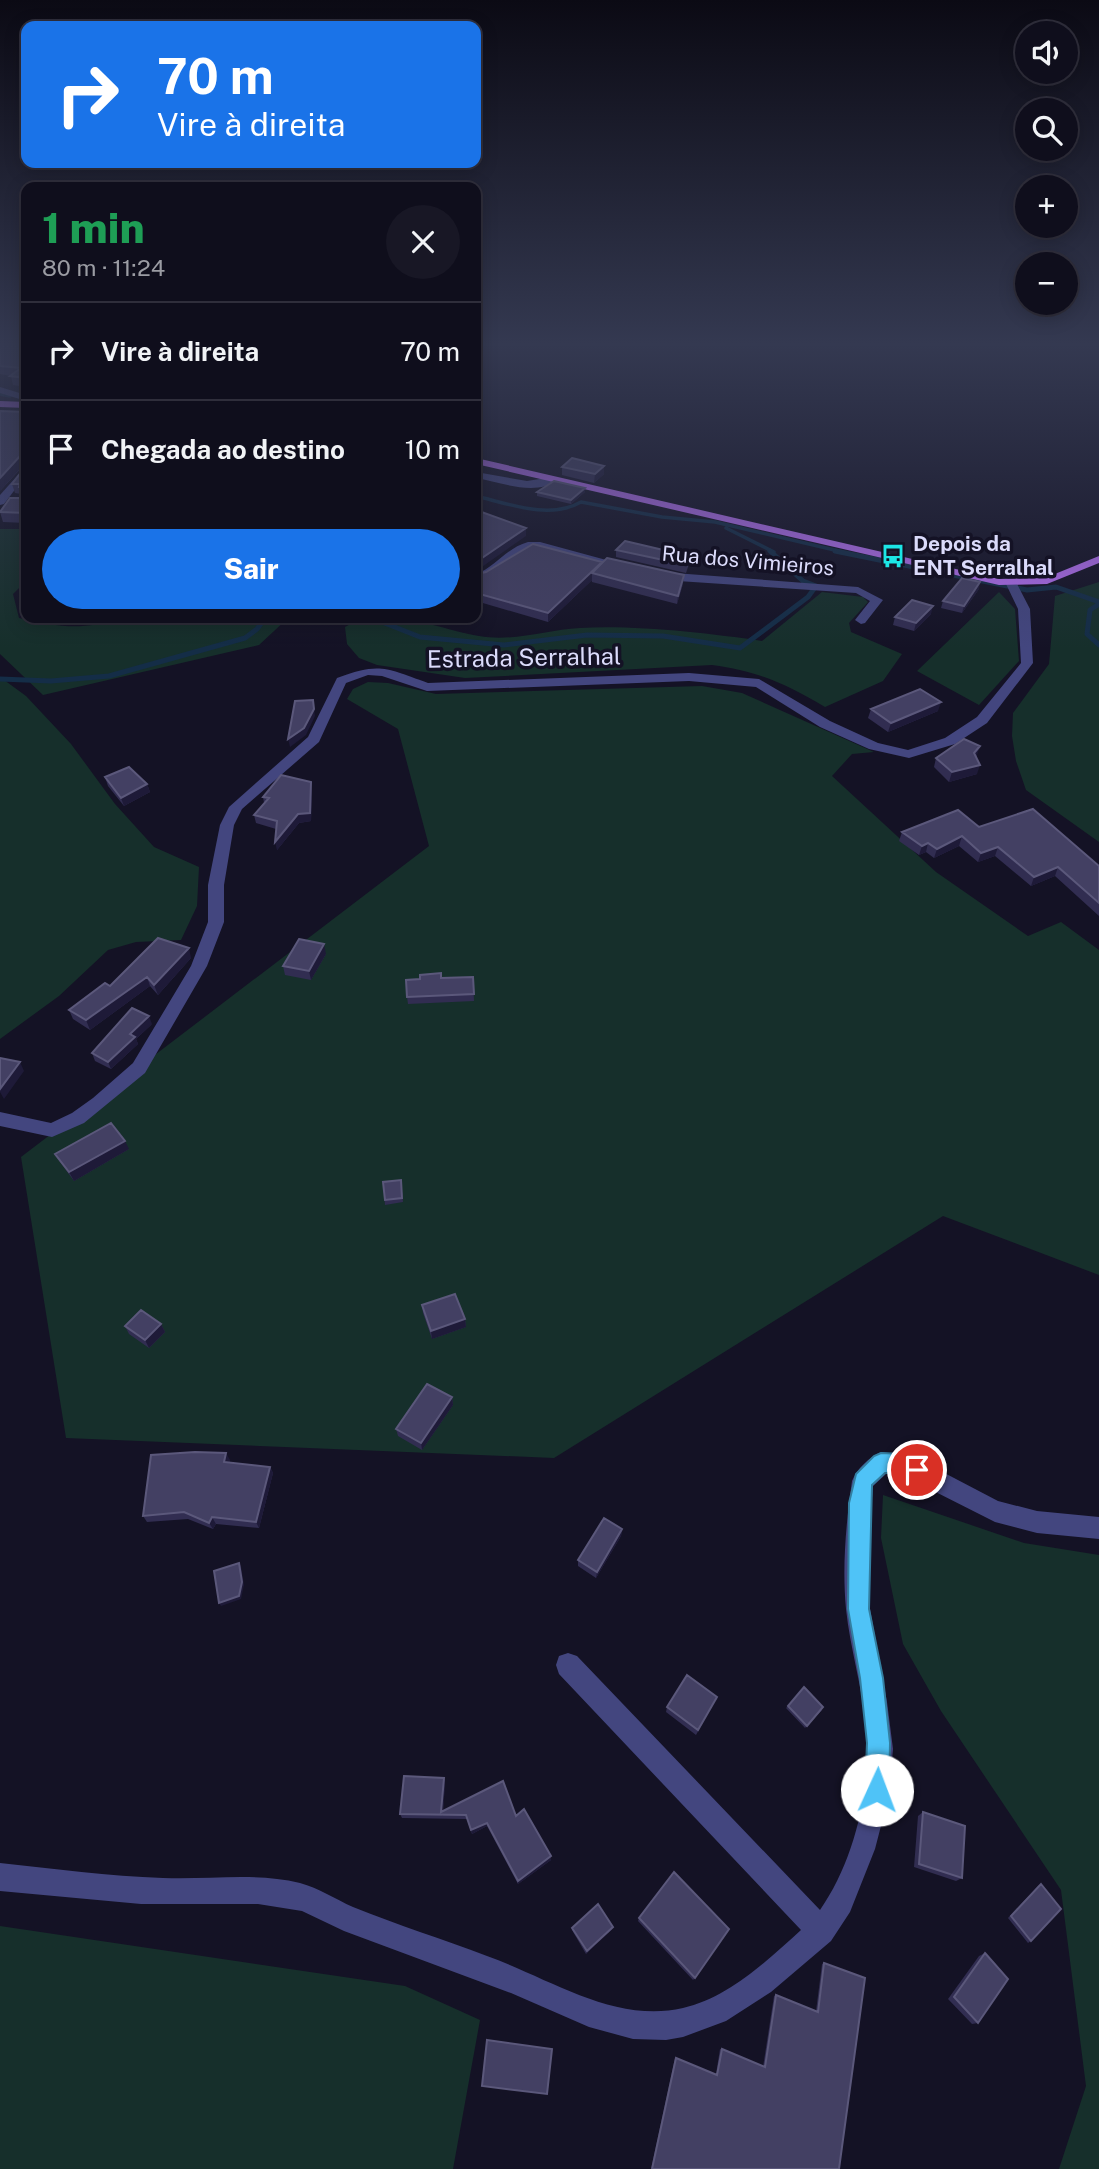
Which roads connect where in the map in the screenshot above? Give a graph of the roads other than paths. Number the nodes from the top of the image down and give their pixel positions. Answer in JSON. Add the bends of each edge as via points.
{"nodes":[{"id":1,"x":481,"y":462,"type":"edge"},
{"id":2,"x":21,"y":475,"type":"edge"},
{"id":3,"x":481,"y":476,"type":"edge"},
{"id":4,"x":552,"y":480,"type":"junction"},
{"id":5,"x":0,"y":502,"type":"edge"},
{"id":6,"x":13,"y":503,"type":"edge"},
{"id":7,"x":1099,"y":559,"type":"edge"},
{"id":8,"x":481,"y":576,"type":"edge"},
{"id":9,"x":1014,"y":586,"type":"junction"},
{"id":10,"x":860,"y":620,"type":"dead end"},
{"id":11,"x":0,"y":1119,"type":"edge"},
{"id":12,"x":1099,"y":1528,"type":"edge"},
{"id":13,"x":568,"y":1665,"type":"dead end"},
{"id":14,"x":0,"y":1877,"type":"edge"},
{"id":15,"x":821,"y":1931,"type":"junction"}],
"edges":[{"from":1,"to":4,"type":"main road"},
{"from":2,"to":5,"type":"street"},
{"from":3,"to":4,"type":"street","via":[[533,484]]},
{"from":4,"to":9,"type":"main road"},
{"from":5,"to":6,"type":"street"},
{"from":7,"to":9,"type":"main road","via":[[1046,581]]},
{"from":8,"to":10,"type":"street","name":"Rua dos Vimieiros","via":[[518,547],[540,545],[677,578],[858,590],[877,600]]},
{"from":9,"to":11,"type":"street","name":"Estrada Serralhal","via":[[1024,610],[1027,663],[982,720],[950,741],[909,754],[874,746],[825,724],[759,682],[689,677],[427,687],[367,671],[341,681],[314,739],[236,807],[227,825],[216,885],[216,922],[199,966],[139,1068],[78,1118],[52,1130]]},
{"from":12,"to":15,"type":"street","via":[[1037,1522],[995,1511],[904,1464],[881,1463],[863,1481],[858,1609],[872,1678],[877,1790],[865,1841],[846,1889]]},
{"from":13,"to":15,"type":"street"},
{"from":14,"to":15,"type":"street","via":[[188,1892],[280,1891],[308,1898],[615,2022],[649,2026],[678,2024],[721,2009],[748,1994]]}]}
